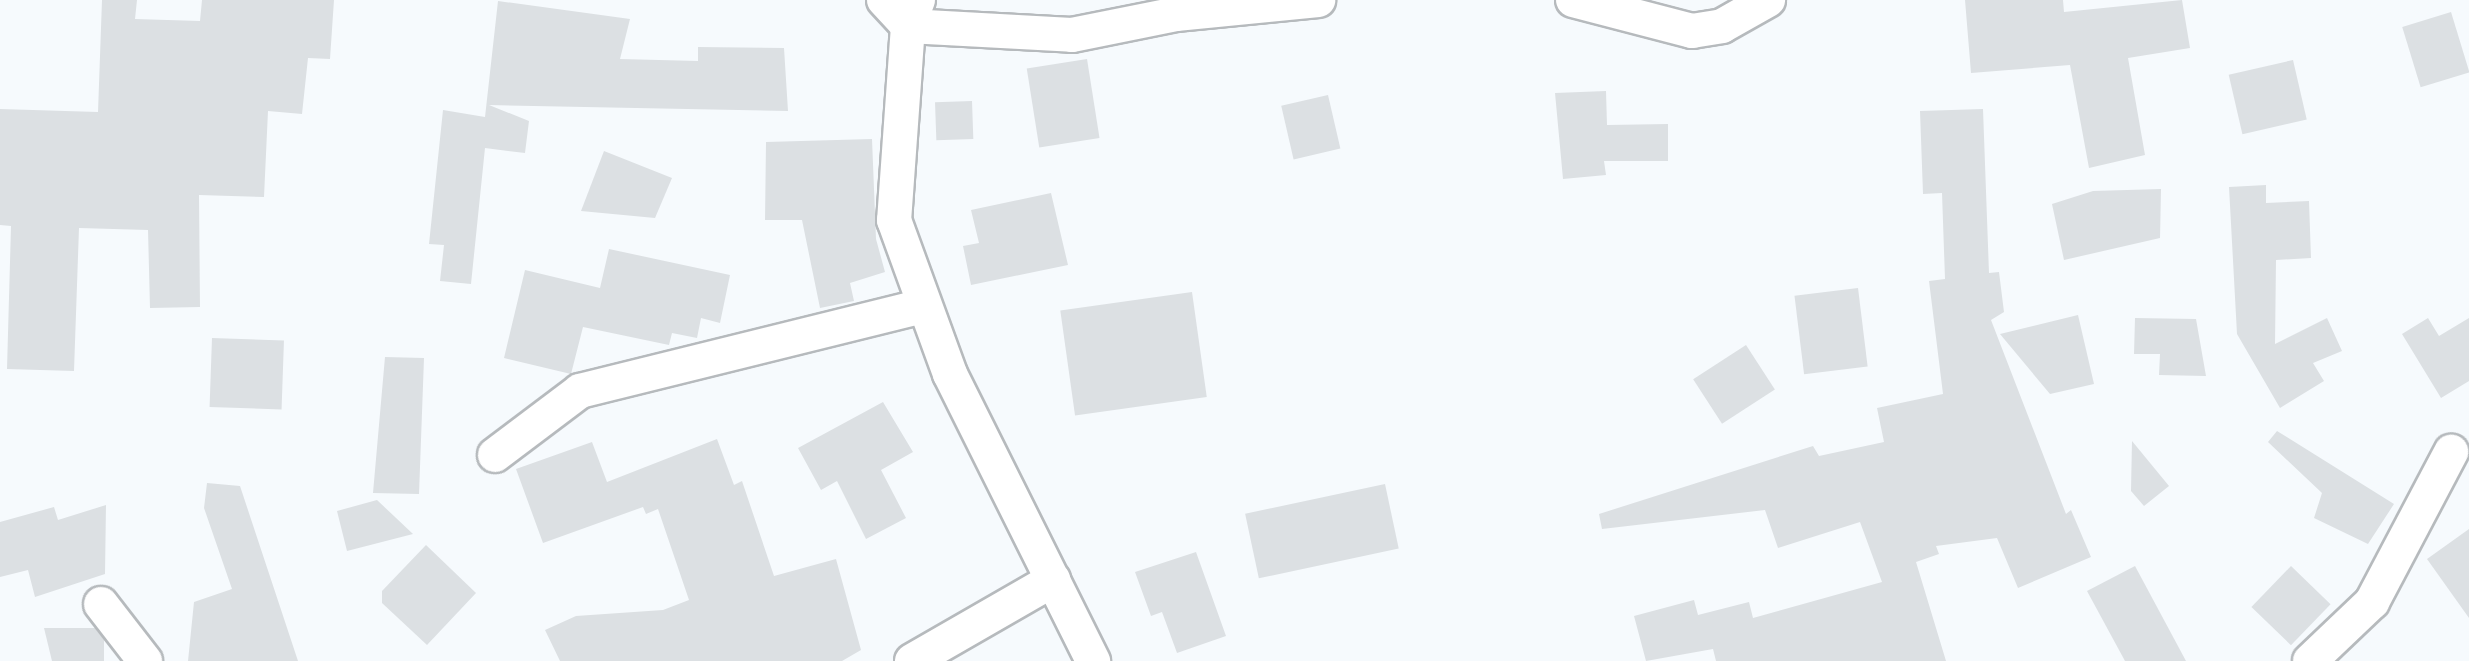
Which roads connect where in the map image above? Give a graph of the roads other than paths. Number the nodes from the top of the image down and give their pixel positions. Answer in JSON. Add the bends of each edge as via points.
{"nodes":[{"id":1,"x":884,"y":0,"type":"edge"},
{"id":2,"x":1318,"y":0,"type":"edge"},
{"id":3,"x":1573,"y":0,"type":"edge"},
{"id":4,"x":1768,"y":0,"type":"edge"},
{"id":5,"x":913,"y":13,"type":"edge"},
{"id":6,"x":923,"y":306,"type":"junction"},
{"id":7,"x":2451,"y":452,"type":"dead end"},
{"id":8,"x":495,"y":455,"type":"dead end"},
{"id":9,"x":1053,"y":580,"type":"junction"},
{"id":10,"x":101,"y":604,"type":"dead end"},
{"id":11,"x":145,"y":661,"type":"edge"},
{"id":12,"x":912,"y":661,"type":"edge"},
{"id":13,"x":1093,"y":661,"type":"edge"},
{"id":14,"x":2310,"y":661,"type":"edge"}],
"edges":[{"from":1,"to":5,"type":"street"},
{"from":2,"to":5,"type":"street","via":[[1176,14],[1072,35]]},
{"from":3,"to":4,"type":"street","via":[[1692,31],[1722,26]]},
{"from":5,"to":6,"type":"street","via":[[894,220]]},
{"from":6,"to":8,"type":"street","via":[[580,391]]},
{"from":6,"to":9,"type":"street"},
{"from":7,"to":14,"type":"street","via":[[2372,602]]},
{"from":9,"to":12,"type":"street"},
{"from":9,"to":13,"type":"street"},
{"from":10,"to":11,"type":"street"}]}
